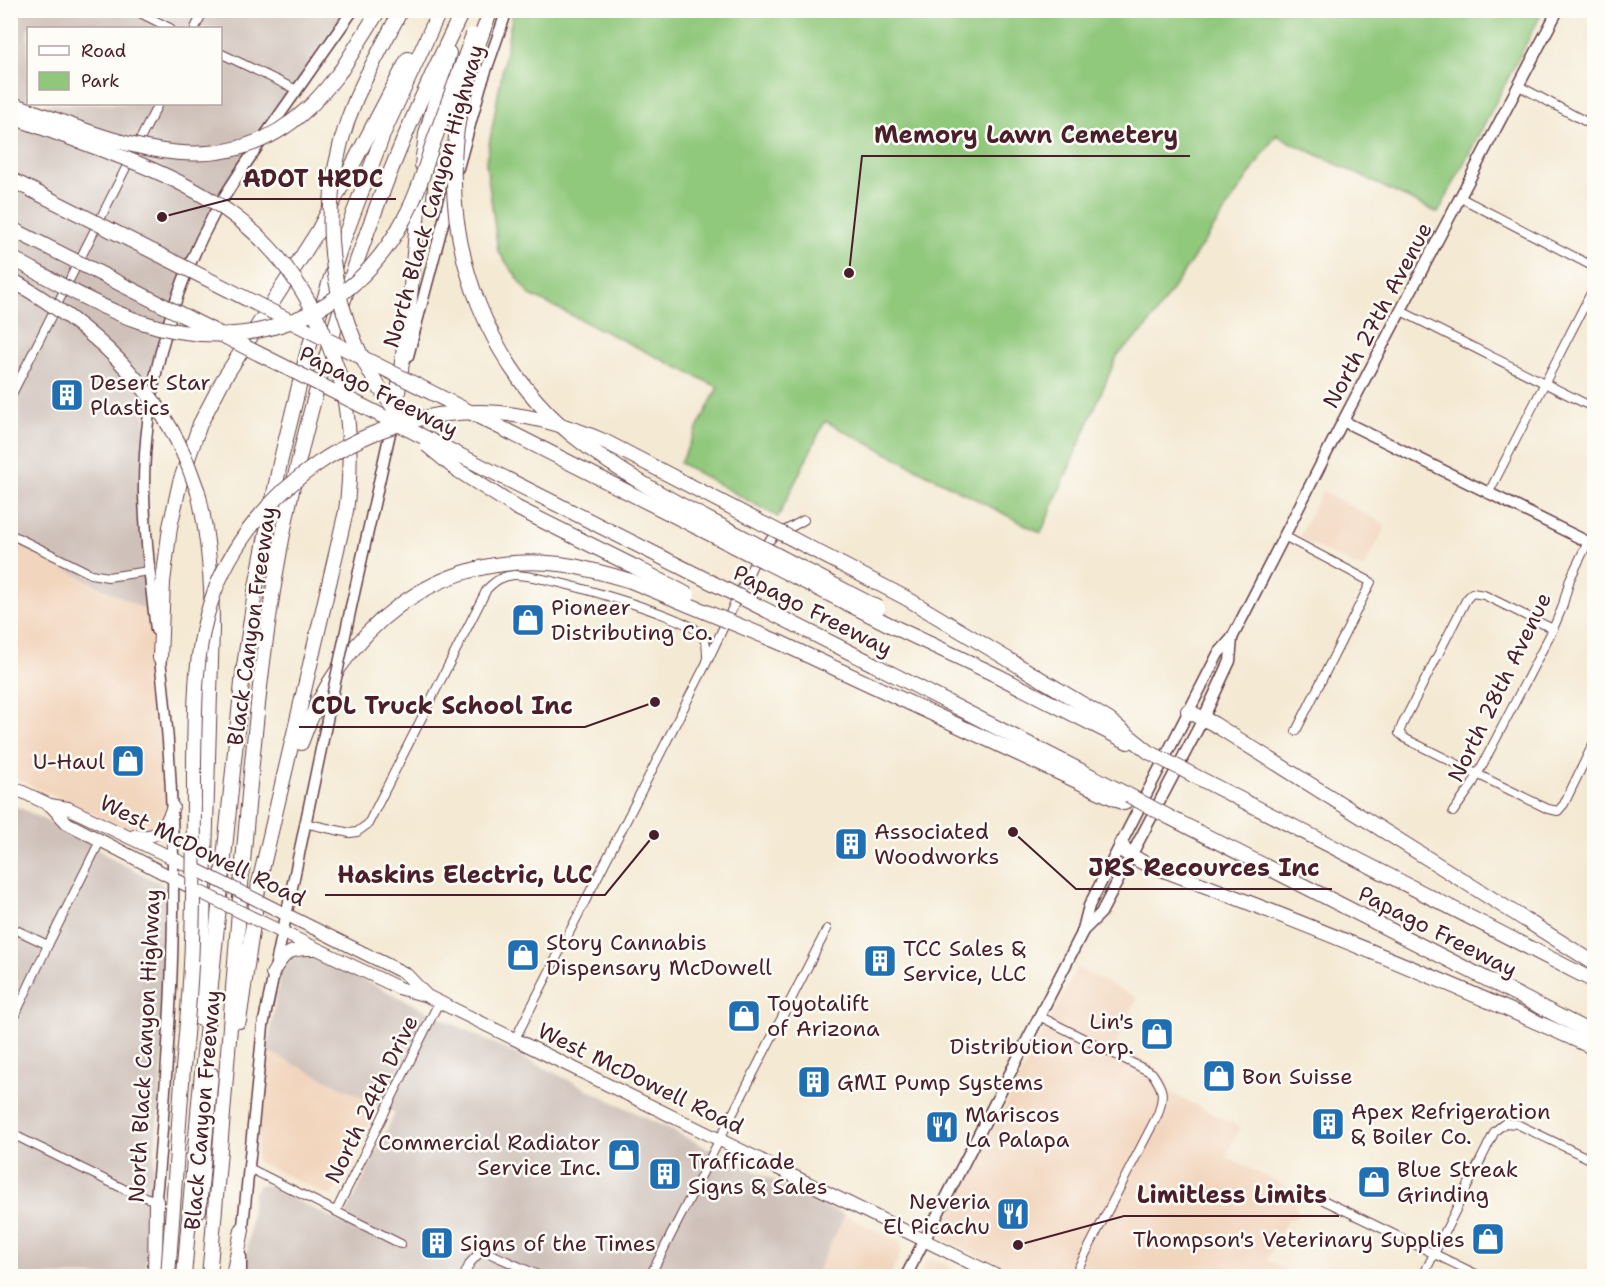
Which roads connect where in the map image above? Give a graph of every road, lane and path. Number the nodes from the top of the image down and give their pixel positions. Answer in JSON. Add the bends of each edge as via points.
{"nodes":[{"id":1,"x":134,"y":10,"type":"edge"},
{"id":2,"x":204,"y":10,"type":"edge"},
{"id":3,"x":353,"y":10,"type":"edge"},
{"id":4,"x":379,"y":10,"type":"edge"},
{"id":5,"x":401,"y":10,"type":"edge"},
{"id":6,"x":437,"y":10,"type":"edge"},
{"id":7,"x":482,"y":10,"type":"edge"},
{"id":8,"x":491,"y":10,"type":"edge"},
{"id":9,"x":507,"y":10,"type":"edge"},
{"id":10,"x":1558,"y":10,"type":"edge"},
{"id":11,"x":460,"y":16,"type":"edge"},
{"id":12,"x":168,"y":27,"type":"edge"},
{"id":13,"x":196,"y":27,"type":"edge"},
{"id":14,"x":222,"y":54,"type":"edge"},
{"id":15,"x":1518,"y":86,"type":"junction"},
{"id":16,"x":297,"y":90,"type":"junction"},
{"id":17,"x":10,"y":103,"type":"edge"},
{"id":18,"x":157,"y":105,"type":"edge"},
{"id":19,"x":10,"y":116,"type":"edge"},
{"id":20,"x":1594,"y":126,"type":"edge"},
{"id":21,"x":10,"y":179,"type":"edge"},
{"id":22,"x":1461,"y":198,"type":"junction"},
{"id":23,"x":10,"y":228,"type":"edge"},
{"id":24,"x":10,"y":257,"type":"edge"},
{"id":25,"x":1594,"y":267,"type":"edge"},
{"id":26,"x":10,"y":279,"type":"edge"},
{"id":27,"x":1594,"y":286,"type":"edge"},
{"id":28,"x":1401,"y":311,"type":"junction"},
{"id":29,"x":1545,"y":383,"type":"junction"},
{"id":30,"x":10,"y":398,"type":"edge"},
{"id":31,"x":398,"y":400,"type":"junction"},
{"id":32,"x":1594,"y":408,"type":"edge"},
{"id":33,"x":1343,"y":421,"type":"junction"},
{"id":34,"x":1488,"y":494,"type":"junction"},
{"id":35,"x":804,"y":520,"type":"dead end"},
{"id":36,"x":10,"y":534,"type":"edge"},
{"id":37,"x":1284,"y":536,"type":"junction"},
{"id":38,"x":1591,"y":544,"type":"edge"},
{"id":39,"x":149,"y":571,"type":"junction"},
{"id":40,"x":634,"y":575,"type":"junction"},
{"id":41,"x":894,"y":622,"type":"junction"},
{"id":42,"x":1553,"y":629,"type":"junction"},
{"id":43,"x":1232,"y":638,"type":"junction"},
{"id":44,"x":160,"y":658,"type":"junction"},
{"id":45,"x":707,"y":662,"type":"junction"},
{"id":46,"x":239,"y":711,"type":"junction"},
{"id":47,"x":1188,"y":711,"type":"junction"},
{"id":48,"x":1203,"y":719,"type":"junction"},
{"id":49,"x":1296,"y":731,"type":"dead end"},
{"id":50,"x":1594,"y":742,"type":"edge"},
{"id":51,"x":1149,"y":753,"type":"junction"},
{"id":52,"x":1478,"y":774,"type":"junction"},
{"id":53,"x":10,"y":786,"type":"edge"},
{"id":54,"x":281,"y":795,"type":"junction"},
{"id":55,"x":1126,"y":799,"type":"junction"},
{"id":56,"x":50,"y":805,"type":"junction"},
{"id":57,"x":173,"y":807,"type":"junction"},
{"id":58,"x":1453,"y":812,"type":"dead end"},
{"id":59,"x":304,"y":823,"type":"junction"},
{"id":60,"x":127,"y":835,"type":"junction"},
{"id":61,"x":100,"y":840,"type":"junction"},
{"id":62,"x":1121,"y":844,"type":"junction"},
{"id":63,"x":173,"y":857,"type":"junction"},
{"id":64,"x":1131,"y":857,"type":"junction"},
{"id":65,"x":173,"y":878,"type":"junction"},
{"id":66,"x":286,"y":914,"type":"junction"},
{"id":67,"x":10,"y":927,"type":"edge"},
{"id":68,"x":827,"y":929,"type":"dead end"},
{"id":69,"x":282,"y":932,"type":"junction"},
{"id":70,"x":1082,"y":933,"type":"junction"},
{"id":71,"x":48,"y":945,"type":"junction"},
{"id":72,"x":318,"y":949,"type":"junction"},
{"id":73,"x":1594,"y":963,"type":"edge"},
{"id":74,"x":272,"y":974,"type":"junction"},
{"id":75,"x":1594,"y":981,"type":"edge"},
{"id":76,"x":427,"y":996,"type":"junction"},
{"id":77,"x":439,"y":1002,"type":"junction"},
{"id":78,"x":1039,"y":1016,"type":"junction"},
{"id":79,"x":10,"y":1026,"type":"edge"},
{"id":80,"x":1594,"y":1034,"type":"edge"},
{"id":81,"x":515,"y":1039,"type":"junction"},
{"id":82,"x":1594,"y":1048,"type":"edge"},
{"id":83,"x":199,"y":1102,"type":"junction"},
{"id":84,"x":223,"y":1127,"type":"junction"},
{"id":85,"x":10,"y":1133,"type":"edge"},
{"id":86,"x":720,"y":1140,"type":"junction"},
{"id":87,"x":1594,"y":1161,"type":"edge"},
{"id":88,"x":249,"y":1168,"type":"junction"},
{"id":89,"x":1315,"y":1196,"type":"dead end"},
{"id":90,"x":156,"y":1201,"type":"junction"},
{"id":91,"x":336,"y":1211,"type":"junction"},
{"id":92,"x":242,"y":1230,"type":"junction"},
{"id":93,"x":923,"y":1240,"type":"junction"},
{"id":94,"x":401,"y":1244,"type":"dead end"},
{"id":95,"x":1435,"y":1254,"type":"junction"},
{"id":96,"x":149,"y":1276,"type":"edge"},
{"id":97,"x":155,"y":1276,"type":"edge"},
{"id":98,"x":168,"y":1276,"type":"edge"},
{"id":99,"x":184,"y":1276,"type":"edge"},
{"id":100,"x":193,"y":1276,"type":"edge"},
{"id":101,"x":209,"y":1276,"type":"edge"},
{"id":102,"x":232,"y":1276,"type":"edge"},
{"id":103,"x":241,"y":1276,"type":"edge"},
{"id":104,"x":464,"y":1276,"type":"edge"},
{"id":105,"x":540,"y":1276,"type":"edge"},
{"id":106,"x":650,"y":1276,"type":"edge"},
{"id":107,"x":906,"y":1276,"type":"edge"},
{"id":108,"x":997,"y":1276,"type":"edge"},
{"id":109,"x":1074,"y":1276,"type":"edge"},
{"id":110,"x":1423,"y":1276,"type":"edge"},
{"id":111,"x":1480,"y":1276,"type":"edge"}],
"edges":[{"from":1,"to":12,"type":"street"},
{"from":2,"to":13,"type":"street"},
{"from":3,"to":16,"type":"main road","name":"North Black Canyon Highway"},
{"from":4,"to":17,"type":"highway","bridge":true,"via":[[322,95],[284,128],[229,151],[170,153],[134,146]]},
{"from":5,"to":40,"type":"highway","bridge":true,"via":[[367,75],[338,149],[330,215],[335,281],[346,321],[378,387],[423,441],[456,469],[517,508]]},
{"from":6,"to":44,"type":"highway","via":[[318,231],[200,424],[170,527]]},
{"from":6,"to":46,"type":"highway","name":"Black Canyon Freeway","via":[[368,172],[317,319],[295,399],[266,535]]},
{"from":7,"to":24,"type":"highway","bridge":true,"via":[[405,218],[390,244],[368,269],[348,290],[322,307],[277,327],[255,332],[188,333],[122,315]]},
{"from":8,"to":41,"type":"highway","bridge":true,"via":[[457,126],[455,202],[470,281],[488,326],[516,375],[554,418],[622,471]]},
{"from":9,"to":31,"type":"main road","name":"North Black Canyon Highway","via":[[481,85]]},
{"from":10,"to":15,"type":"main road","name":"North 27th Avenue"},
{"from":11,"to":31,"type":"highway","via":[[426,134]]},
{"from":11,"to":84,"type":"highway","name":"Black Canyon Freeway","via":[[414,112],[360,250],[312,404],[288,510],[257,716]]},
{"from":14,"to":16,"type":"street"},
{"from":15,"to":20,"type":"street"},
{"from":15,"to":22,"type":"main road","name":"North 27th Avenue"},
{"from":16,"to":39,"type":"main road","name":"North Black Canyon Highway","via":[[214,215],[181,288],[162,347],[145,455]]},
{"from":18,"to":30,"type":"street"},
{"from":19,"to":54,"type":"highway","bridge":true,"via":[[177,180],[212,199],[274,251],[300,286],[329,345],[347,413],[350,451],[346,511]]},
{"from":21,"to":41,"type":"highway","name":"Papago Freeway","bridge":true},
{"from":22,"to":25,"type":"street"},
{"from":22,"to":28,"type":"main road","name":"North 27th Avenue"},
{"from":23,"to":55,"type":"highway","name":"Papago Freeway","bridge":true,"via":[[873,664]]},
{"from":26,"to":83,"type":"highway","bridge":true,"via":[[93,335],[144,388],[183,452],[207,529],[212,628]]},
{"from":27,"to":29,"type":"street"},
{"from":28,"to":29,"type":"street"},
{"from":28,"to":33,"type":"main road","name":"North 27th Avenue"},
{"from":29,"to":32,"type":"street"},
{"from":29,"to":34,"type":"street"},
{"from":31,"to":59,"type":"main road","name":"North Black Canyon Highway","bridge":true},
{"from":33,"to":34,"type":"main road"},
{"from":33,"to":37,"type":"main road","name":"North 27th Avenue"},
{"from":34,"to":38,"type":"main road"},
{"from":35,"to":45,"type":"street","via":[[773,537],[760,550]]},
{"from":36,"to":39,"type":"street","via":[[91,574],[123,576]]},
{"from":37,"to":43,"type":"main road","name":"North 27th Avenue"},
{"from":37,"to":49,"type":"street","via":[[1371,582]]},
{"from":38,"to":42,"type":"street","name":"North 28th Avenue","via":[[1570,579]]},
{"from":39,"to":44,"type":"main road","name":"North Black Canyon Highway"},
{"from":40,"to":54,"type":"highway","via":[[560,564],[504,564],[456,575],[419,591],[367,631],[337,668],[317,701]]},
{"from":40,"to":55,"type":"highway","bridge":true,"via":[[863,683]]},
{"from":41,"to":51,"type":"highway","name":"Papago Freeway"},
{"from":42,"to":52,"type":"street","name":"North 28th Avenue"},
{"from":42,"to":52,"type":"street","via":[[1484,595],[1472,593],[1466,600],[1400,733],[1406,740]]},
{"from":43,"to":47,"type":"main road","name":"North 27th Avenue","via":[[1218,654]]},
{"from":43,"to":48,"type":"main road","name":"North 27th Avenue","via":[[1230,661]]},
{"from":44,"to":57,"type":"main road","name":"North Black Canyon Highway"},
{"from":45,"to":59,"type":"street","via":[[702,635],[684,622],[546,580],[513,575],[498,578],[487,589],[368,824],[350,833]]},
{"from":45,"to":81,"type":"street"},
{"from":46,"to":83,"type":"highway","name":"Black Canyon Freeway"},
{"from":46,"to":100,"type":"highway","via":[[243,719],[242,743]]},
{"from":47,"to":48,"type":"highway"},
{"from":47,"to":62,"type":"main road","name":"North 27th Avenue"},
{"from":48,"to":64,"type":"main road","name":"North 27th Avenue"},
{"from":48,"to":73,"type":"highway"},
{"from":50,"to":52,"type":"street","via":[[1558,811]]},
{"from":51,"to":75,"type":"highway","name":"Papago Freeway","bridge":true},
{"from":51,"to":98,"type":"highway","bridge":true,"via":[[1109,720],[906,598],[573,428],[536,418],[465,413],[394,427],[336,452],[275,499],[221,578],[207,614],[195,731],[192,955]]},
{"from":52,"to":58,"type":"street","name":"North 28th Avenue"},
{"from":53,"to":56,"type":"main road","name":"West McDowell Road"},
{"from":54,"to":84,"type":"highway","via":[[259,883]]},
{"from":55,"to":80,"type":"highway","name":"Papago Freeway","bridge":true},
{"from":56,"to":60,"type":"main road","name":"West McDowell Road","via":[[68,808]]},
{"from":56,"to":61,"type":"main road","name":"West McDowell Road","via":[[67,823]]},
{"from":57,"to":60,"type":"main road","via":[[158,833],[145,837]]},
{"from":57,"to":63,"type":"main road","name":"North Black Canyon Highway"},
{"from":59,"to":66,"type":"main road","name":"North Black Canyon Highway"},
{"from":60,"to":63,"type":"main road","name":"West McDowell Road"},
{"from":61,"to":65,"type":"main road","name":"West McDowell Road"},
{"from":61,"to":71,"type":"street"},
{"from":62,"to":64,"type":"highway"},
{"from":62,"to":70,"type":"main road","name":"North 27th Avenue","via":[[1089,906]]},
{"from":63,"to":65,"type":"main road","name":"North Black Canyon Highway"},
{"from":63,"to":66,"type":"main road","name":"West McDowell Road","bridge":true},
{"from":64,"to":70,"type":"main road","name":"North 27th Avenue","via":[[1101,913]]},
{"from":64,"to":82,"type":"highway","via":[[1405,965]]},
{"from":65,"to":69,"type":"main road","name":"West McDowell Road","bridge":true},
{"from":65,"to":90,"type":"main road","name":"North Black Canyon Highway","via":[[172,981]]},
{"from":66,"to":69,"type":"main road","name":"North Black Canyon Highway"},
{"from":66,"to":76,"type":"main road","name":"West McDowell Road","via":[[406,974]]},
{"from":67,"to":71,"type":"street"},
{"from":68,"to":86,"type":"street"},
{"from":69,"to":72,"type":"main road","name":"West McDowell Road"},
{"from":69,"to":74,"type":"main road","name":"North Black Canyon Highway"},
{"from":70,"to":78,"type":"main road","name":"North 27th Avenue"},
{"from":71,"to":79,"type":"street"},
{"from":72,"to":74,"type":"main road","via":[[289,952]]},
{"from":72,"to":76,"type":"main road","name":"West McDowell Road","via":[[399,988]]},
{"from":74,"to":88,"type":"main road","name":"North Black Canyon Highway"},
{"from":76,"to":77,"type":"main road","name":"West McDowell Road"},
{"from":77,"to":81,"type":"main road","name":"West McDowell Road"},
{"from":77,"to":91,"type":"street","name":"North 24th Drive"},
{"from":78,"to":93,"type":"main road","name":"North 27th Avenue"},
{"from":78,"to":109,"type":"street","via":[[1152,1073],[1163,1096],[1158,1114]]},
{"from":81,"to":86,"type":"main road","name":"West McDowell Road"},
{"from":83,"to":99,"type":"highway","name":"Black Canyon Freeway"},
{"from":84,"to":101,"type":"highway","name":"Black Canyon Freeway"},
{"from":85,"to":90,"type":"street"},
{"from":86,"to":93,"type":"main road","name":"West McDowell Road"},
{"from":86,"to":106,"type":"street"},
{"from":87,"to":95,"type":"street","via":[[1517,1124],[1505,1123],[1495,1131]]},
{"from":88,"to":91,"type":"street"},
{"from":88,"to":92,"type":"main road","name":"North Black Canyon Highway"},
{"from":89,"to":95,"type":"street"},
{"from":90,"to":96,"type":"main road","name":"North Black Canyon Highway"},
{"from":90,"to":97,"type":"highway"},
{"from":91,"to":94,"type":"street"},
{"from":92,"to":102,"type":"highway"},
{"from":92,"to":103,"type":"main road","name":"North Black Canyon Highway"},
{"from":93,"to":107,"type":"main road","name":"North 27th Avenue"},
{"from":93,"to":108,"type":"main road","name":"West McDowell Road"},
{"from":95,"to":110,"type":"street"},
{"from":95,"to":111,"type":"street"},
{"from":104,"to":105,"type":"street","via":[[483,1250]]}]}
